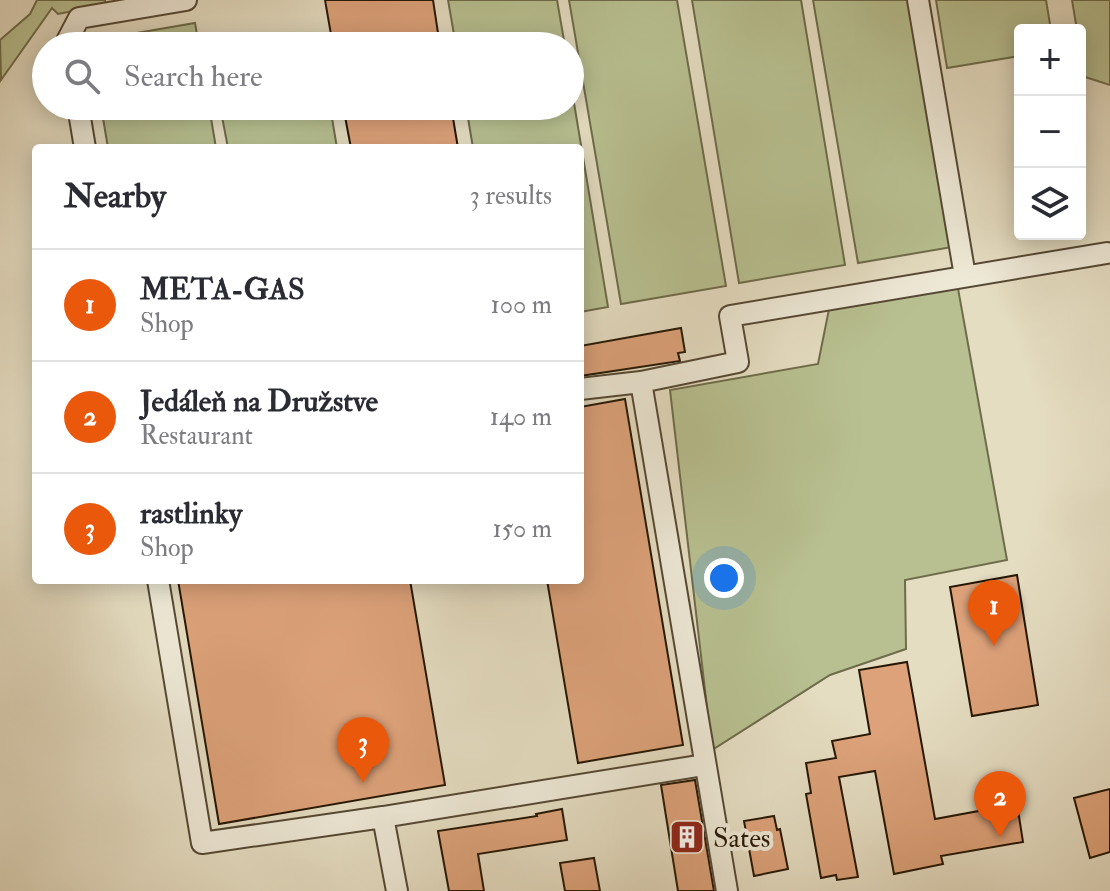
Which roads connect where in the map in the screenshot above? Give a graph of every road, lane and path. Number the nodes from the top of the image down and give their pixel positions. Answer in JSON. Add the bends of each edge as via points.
{"nodes":[{"id":1,"x":186,"y":0,"type":"edge"},
{"id":2,"x":918,"y":0,"type":"edge"},
{"id":3,"x":72,"y":32,"type":"edge"},
{"id":4,"x":80,"y":120,"type":"edge"},
{"id":5,"x":84,"y":144,"type":"edge"},
{"id":6,"x":1107,"y":253,"type":"dead end"},
{"id":7,"x":965,"y":276,"type":"junction"},
{"id":8,"x":641,"y":382,"type":"junction"},
{"id":9,"x":584,"y":389,"type":"edge"},
{"id":10,"x":159,"y":584,"type":"edge"},
{"id":11,"x":704,"y":765,"type":"junction"},
{"id":12,"x":383,"y":817,"type":"junction"},
{"id":13,"x":397,"y":891,"type":"edge"},
{"id":14,"x":727,"y":891,"type":"edge"}],
"edges":[{"from":1,"to":3,"type":"lane","via":[[79,18]]},
{"from":2,"to":7,"type":"lane"},
{"from":4,"to":5,"type":"lane"},
{"from":6,"to":7,"type":"lane"},
{"from":7,"to":8,"type":"lane","via":[[730,316],[738,362]]},
{"from":8,"to":9,"type":"lane"},
{"from":8,"to":11,"type":"lane"},
{"from":10,"to":12,"type":"lane","via":[[202,843]]},
{"from":11,"to":12,"type":"lane"},
{"from":11,"to":14,"type":"lane"},
{"from":12,"to":13,"type":"lane"}]}
